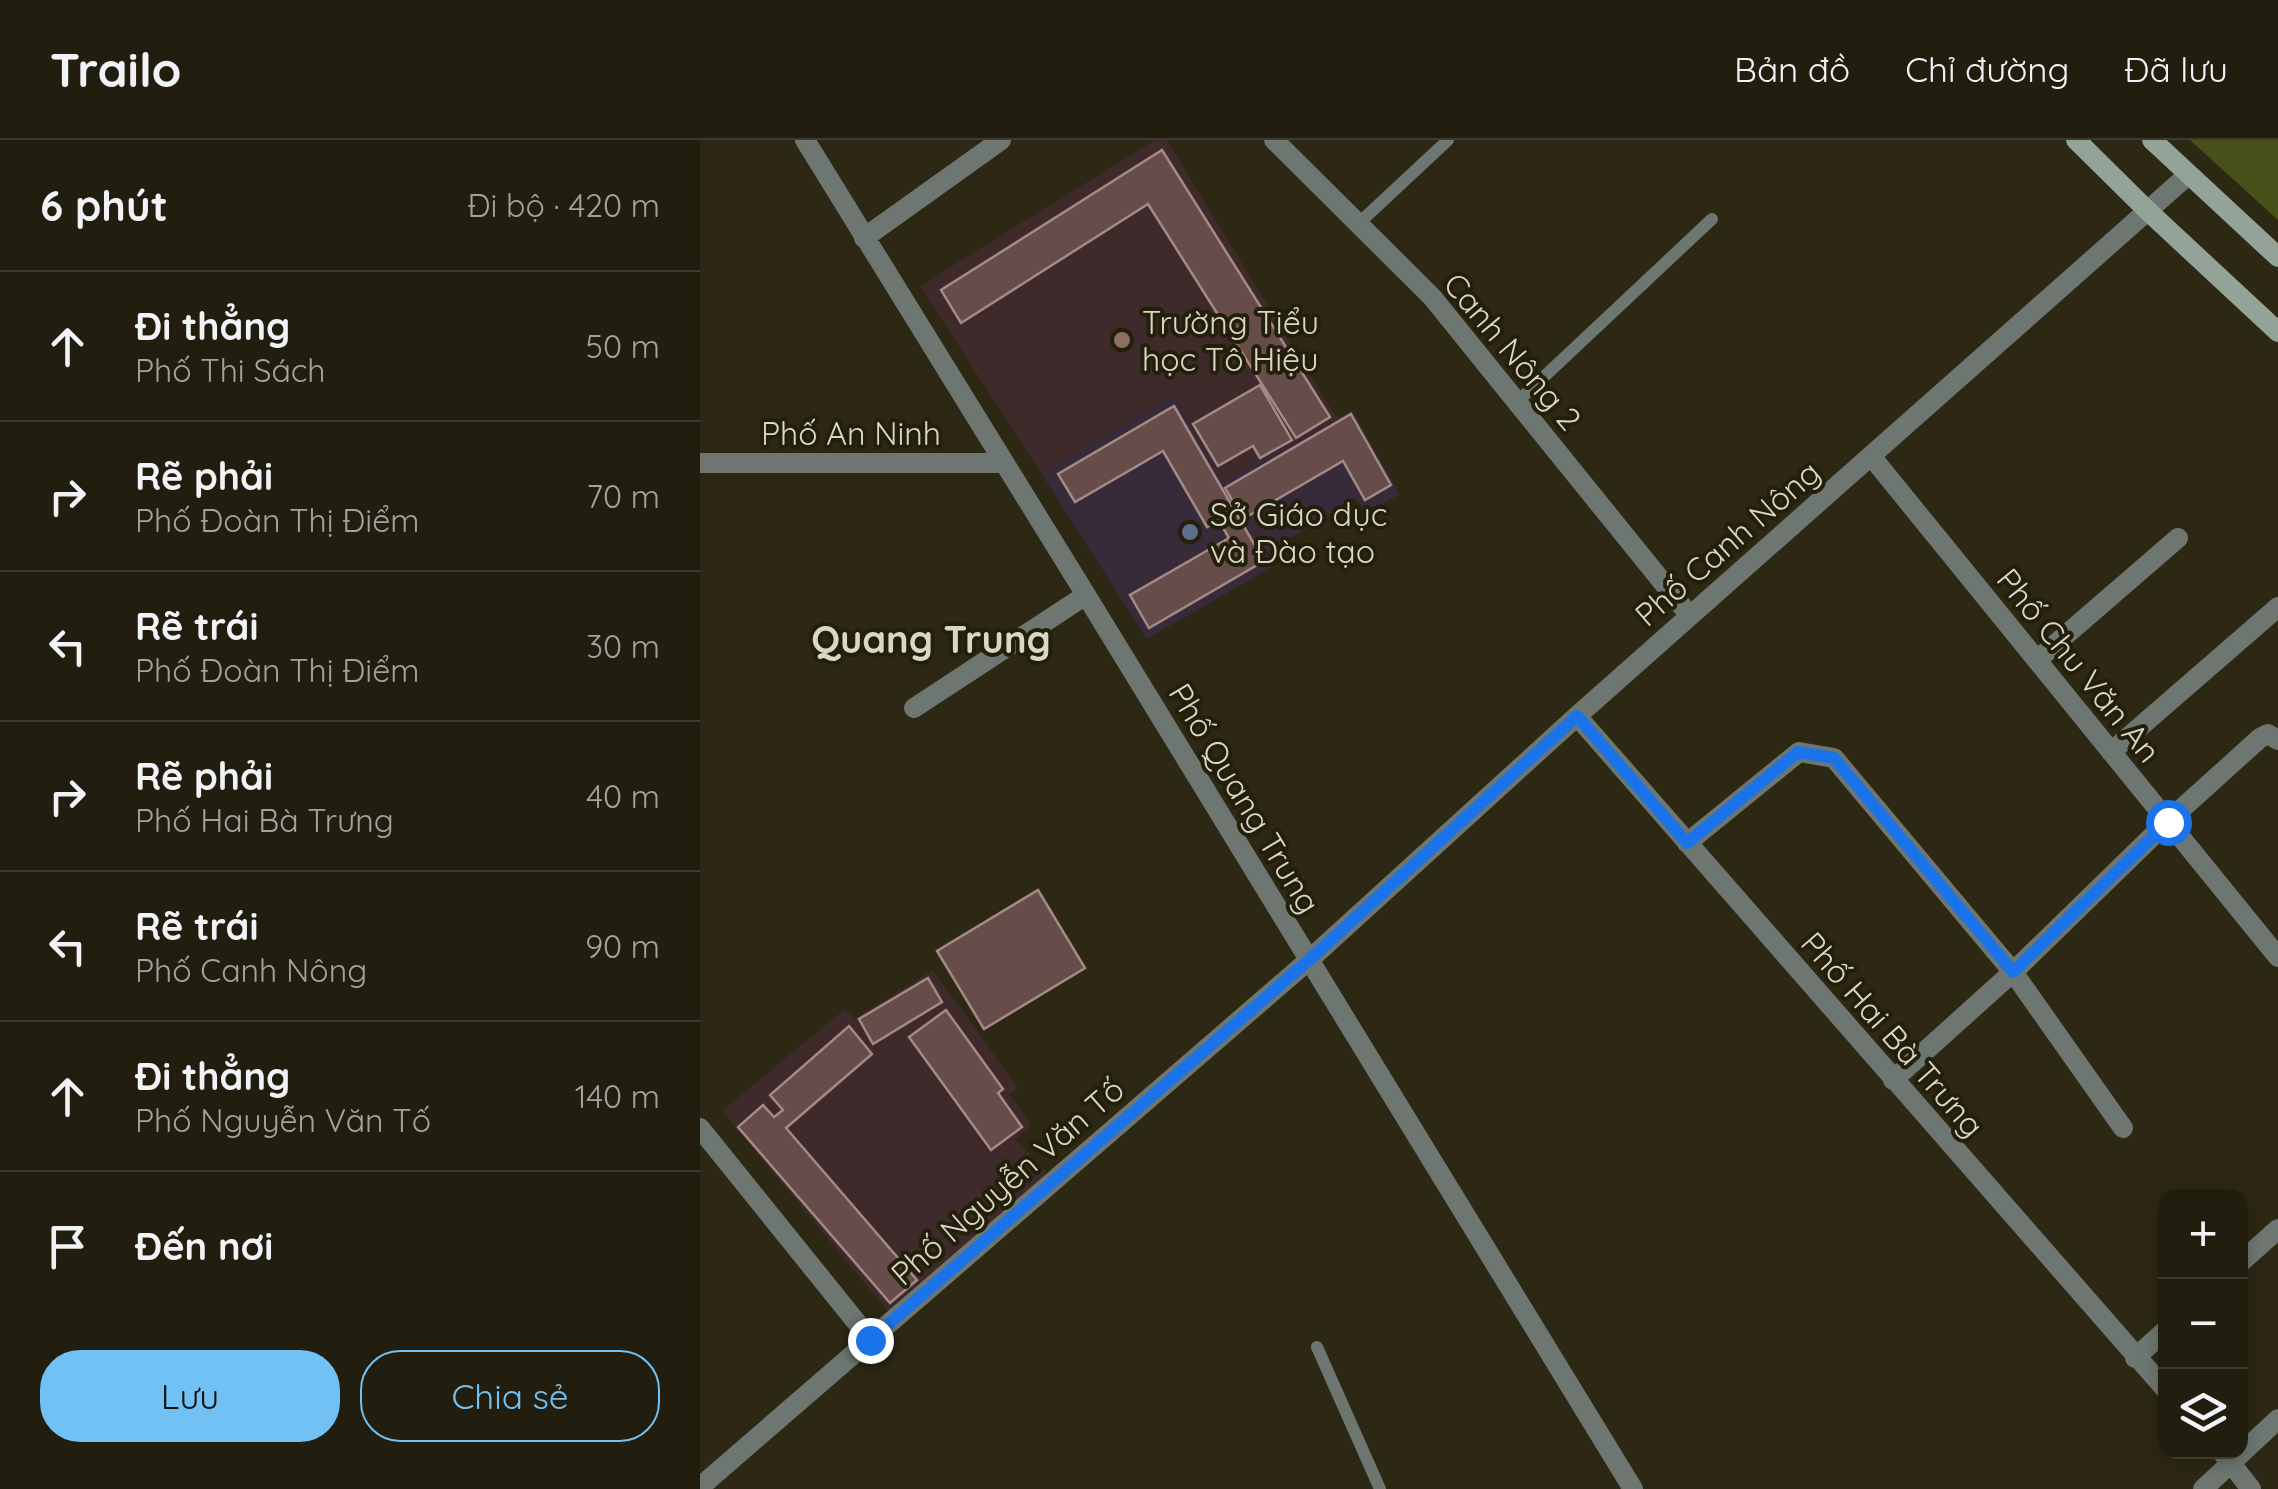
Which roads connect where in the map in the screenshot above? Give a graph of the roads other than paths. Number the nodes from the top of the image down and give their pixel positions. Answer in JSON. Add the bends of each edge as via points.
{"nodes":[{"id":1,"x":805,"y":140,"type":"edge"},
{"id":2,"x":1001,"y":140,"type":"edge"},
{"id":3,"x":1274,"y":140,"type":"edge"},
{"id":4,"x":1448,"y":140,"type":"edge"},
{"id":5,"x":2076,"y":140,"type":"edge"},
{"id":6,"x":2152,"y":140,"type":"edge"},
{"id":7,"x":2188,"y":174,"type":"junction"},
{"id":8,"x":2148,"y":211,"type":"junction"},
{"id":9,"x":1712,"y":219,"type":"dead end"},
{"id":10,"x":1358,"y":224,"type":"junction"},
{"id":11,"x":864,"y":238,"type":"junction"},
{"id":12,"x":2278,"y":257,"type":"edge"},
{"id":13,"x":2278,"y":332,"type":"edge"},
{"id":14,"x":1517,"y":402,"type":"junction"},
{"id":15,"x":1871,"y":456,"type":"junction"},
{"id":16,"x":700,"y":462,"type":"edge"},
{"id":17,"x":1003,"y":463,"type":"junction"},
{"id":18,"x":2178,"y":538,"type":"dead end"},
{"id":19,"x":1086,"y":596,"type":"junction"},
{"id":20,"x":2278,"y":608,"type":"edge"},
{"id":21,"x":1690,"y":616,"type":"junction"},
{"id":22,"x":2037,"y":660,"type":"junction"},
{"id":23,"x":914,"y":708,"type":"dead end"},
{"id":24,"x":1577,"y":716,"type":"junction"},
{"id":25,"x":2278,"y":740,"type":"edge"},
{"id":26,"x":2111,"y":752,"type":"junction"},
{"id":27,"x":2168,"y":822,"type":"junction"},
{"id":28,"x":1687,"y":843,"type":"junction"},
{"id":29,"x":2278,"y":957,"type":"edge"},
{"id":30,"x":1309,"y":960,"type":"junction"},
{"id":31,"x":2013,"y":972,"type":"junction"},
{"id":32,"x":1894,"y":1080,"type":"junction"},
{"id":33,"x":700,"y":1128,"type":"edge"},
{"id":34,"x":2122,"y":1128,"type":"dead end"},
{"id":35,"x":2278,"y":1229,"type":"edge"},
{"id":36,"x":2248,"y":1256,"type":"edge"},
{"id":37,"x":2158,"y":1337,"type":"edge"},
{"id":38,"x":870,"y":1340,"type":"junction"},
{"id":39,"x":1317,"y":1346,"type":"dead end"},
{"id":40,"x":2135,"y":1358,"type":"junction"},
{"id":41,"x":2158,"y":1382,"type":"edge"},
{"id":42,"x":2278,"y":1419,"type":"edge"},
{"id":43,"x":2248,"y":1441,"type":"edge"},
{"id":44,"x":2226,"y":1459,"type":"edge"},
{"id":45,"x":2228,"y":1459,"type":"edge"},
{"id":46,"x":700,"y":1487,"type":"edge"},
{"id":47,"x":1380,"y":1489,"type":"edge"},
{"id":48,"x":1633,"y":1489,"type":"edge"},
{"id":49,"x":2203,"y":1489,"type":"edge"},
{"id":50,"x":2251,"y":1489,"type":"edge"}],
"edges":[{"from":1,"to":11,"type":"street","name":"Phố Quang Trung"},
{"from":2,"to":11,"type":"street"},
{"from":3,"to":10,"type":"street","name":"Canh Nông 2"},
{"from":4,"to":10,"type":"lane"},
{"from":5,"to":8,"type":"main road"},
{"from":6,"to":7,"type":"main road"},
{"from":7,"to":8,"type":"street","name":"Phố Canh Nông"},
{"from":7,"to":12,"type":"main road"},
{"from":8,"to":13,"type":"main road"},
{"from":8,"to":15,"type":"street","name":"Phố Canh Nông"},
{"from":9,"to":14,"type":"lane"},
{"from":10,"to":14,"type":"street","name":"Canh Nông 2","via":[[1432,297]]},
{"from":11,"to":17,"type":"street","name":"Phố Quang Trung"},
{"from":14,"to":21,"type":"street","name":"Canh Nông 2"},
{"from":15,"to":21,"type":"street","name":"Phố Canh Nông"},
{"from":15,"to":22,"type":"street","name":"Phố Chu Văn An"},
{"from":16,"to":17,"type":"street","name":"Phố An Ninh"},
{"from":17,"to":19,"type":"street","name":"Phố Quang Trung"},
{"from":18,"to":22,"type":"street"},
{"from":19,"to":23,"type":"street"},
{"from":19,"to":30,"type":"street","name":"Phố Quang Trung"},
{"from":20,"to":26,"type":"street"},
{"from":21,"to":24,"type":"street","name":"Phố Canh Nông"},
{"from":22,"to":26,"type":"street","name":"Phố Chu Văn An"},
{"from":24,"to":28,"type":"street","name":"Phố Hai Bà Trưng"},
{"from":24,"to":30,"type":"street","name":"Phố Canh Nông"},
{"from":25,"to":27,"type":"street","via":[[2260,738]]},
{"from":26,"to":27,"type":"street","name":"Phố Chu Văn An"},
{"from":27,"to":29,"type":"street","name":"Phố Chu Văn An"},
{"from":27,"to":31,"type":"street"},
{"from":28,"to":31,"type":"street","via":[[1798,752],[1834,758]]},
{"from":28,"to":32,"type":"street","name":"Phố Hai Bà Trưng"},
{"from":30,"to":38,"type":"street","name":"Phố Nguyễn Văn Tố"},
{"from":30,"to":48,"type":"street","name":"Phố Quang Trung"},
{"from":31,"to":32,"type":"street"},
{"from":31,"to":34,"type":"street"},
{"from":32,"to":40,"type":"street","name":"Phố Hai Bà Trưng"},
{"from":33,"to":38,"type":"street"},
{"from":35,"to":36,"type":"street"},
{"from":37,"to":40,"type":"street"},
{"from":38,"to":46,"type":"street","name":"Phố Nguyễn Văn Tố"},
{"from":39,"to":47,"type":"lane"},
{"from":40,"to":41,"type":"street","name":"Phố Hai Bà Trưng"},
{"from":42,"to":43,"type":"street"},
{"from":44,"to":49,"type":"street"},
{"from":45,"to":50,"type":"street"}]}
